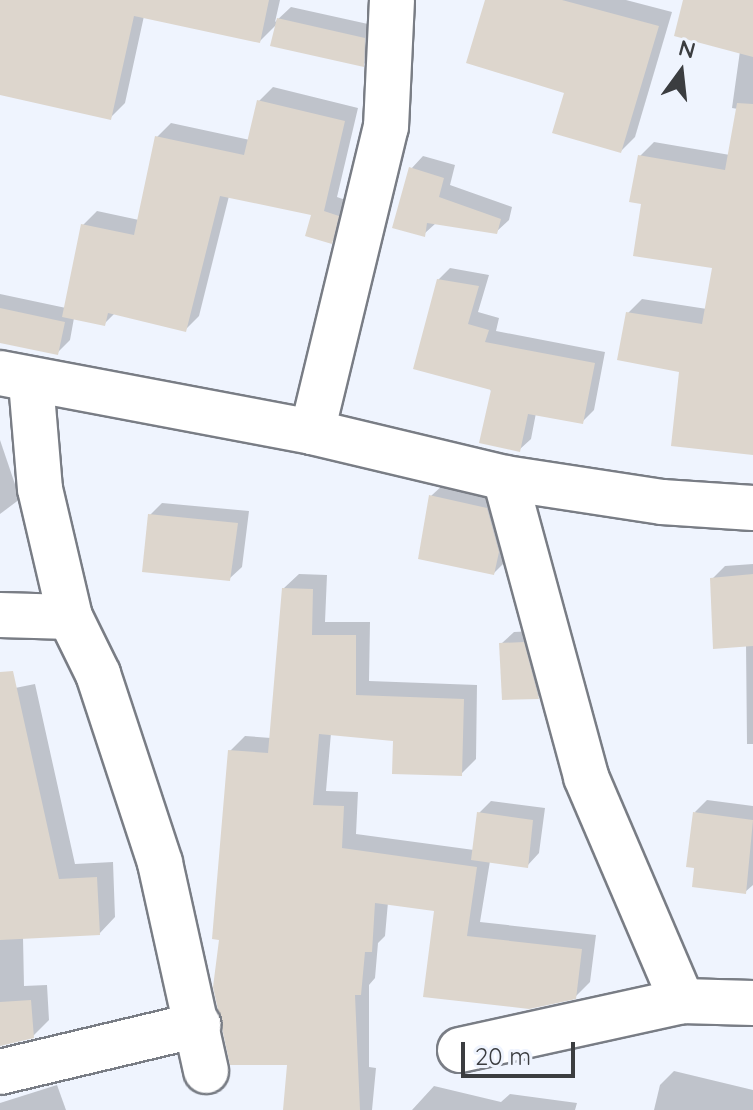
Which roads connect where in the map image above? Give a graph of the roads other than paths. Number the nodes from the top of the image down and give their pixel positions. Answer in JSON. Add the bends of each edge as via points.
{"nodes":[{"id":1,"x":392,"y":0,"type":"edge"},
{"id":2,"x":16,"y":378,"type":"edge"},
{"id":3,"x":312,"y":432,"type":"junction"},
{"id":4,"x":505,"y":478,"type":"junction"},
{"id":5,"x":753,"y":508,"type":"edge"},
{"id":6,"x":0,"y":615,"type":"edge"},
{"id":7,"x":70,"y":617,"type":"junction"},
{"id":8,"x":682,"y":1001,"type":"junction"},
{"id":9,"x":753,"y":1003,"type":"edge"},
{"id":10,"x":198,"y":1025,"type":"junction"},
{"id":11,"x":460,"y":1050,"type":"dead end"},
{"id":12,"x":206,"y":1071,"type":"dead end"},
{"id":13,"x":0,"y":1072,"type":"edge"}],
"edges":[{"from":1,"to":3,"type":"street","via":[[386,127]]},
{"from":2,"to":3,"type":"street"},
{"from":2,"to":7,"type":"street"},
{"from":3,"to":4,"type":"street"},
{"from":4,"to":5,"type":"street","via":[[662,502]]},
{"from":4,"to":8,"type":"street","via":[[586,777]]},
{"from":6,"to":7,"type":"street"},
{"from":7,"to":10,"type":"street","via":[[98,674],[160,863]]},
{"from":8,"to":9,"type":"street"},
{"from":8,"to":11,"type":"street"},
{"from":10,"to":12,"type":"street"},
{"from":10,"to":13,"type":"street"}]}
